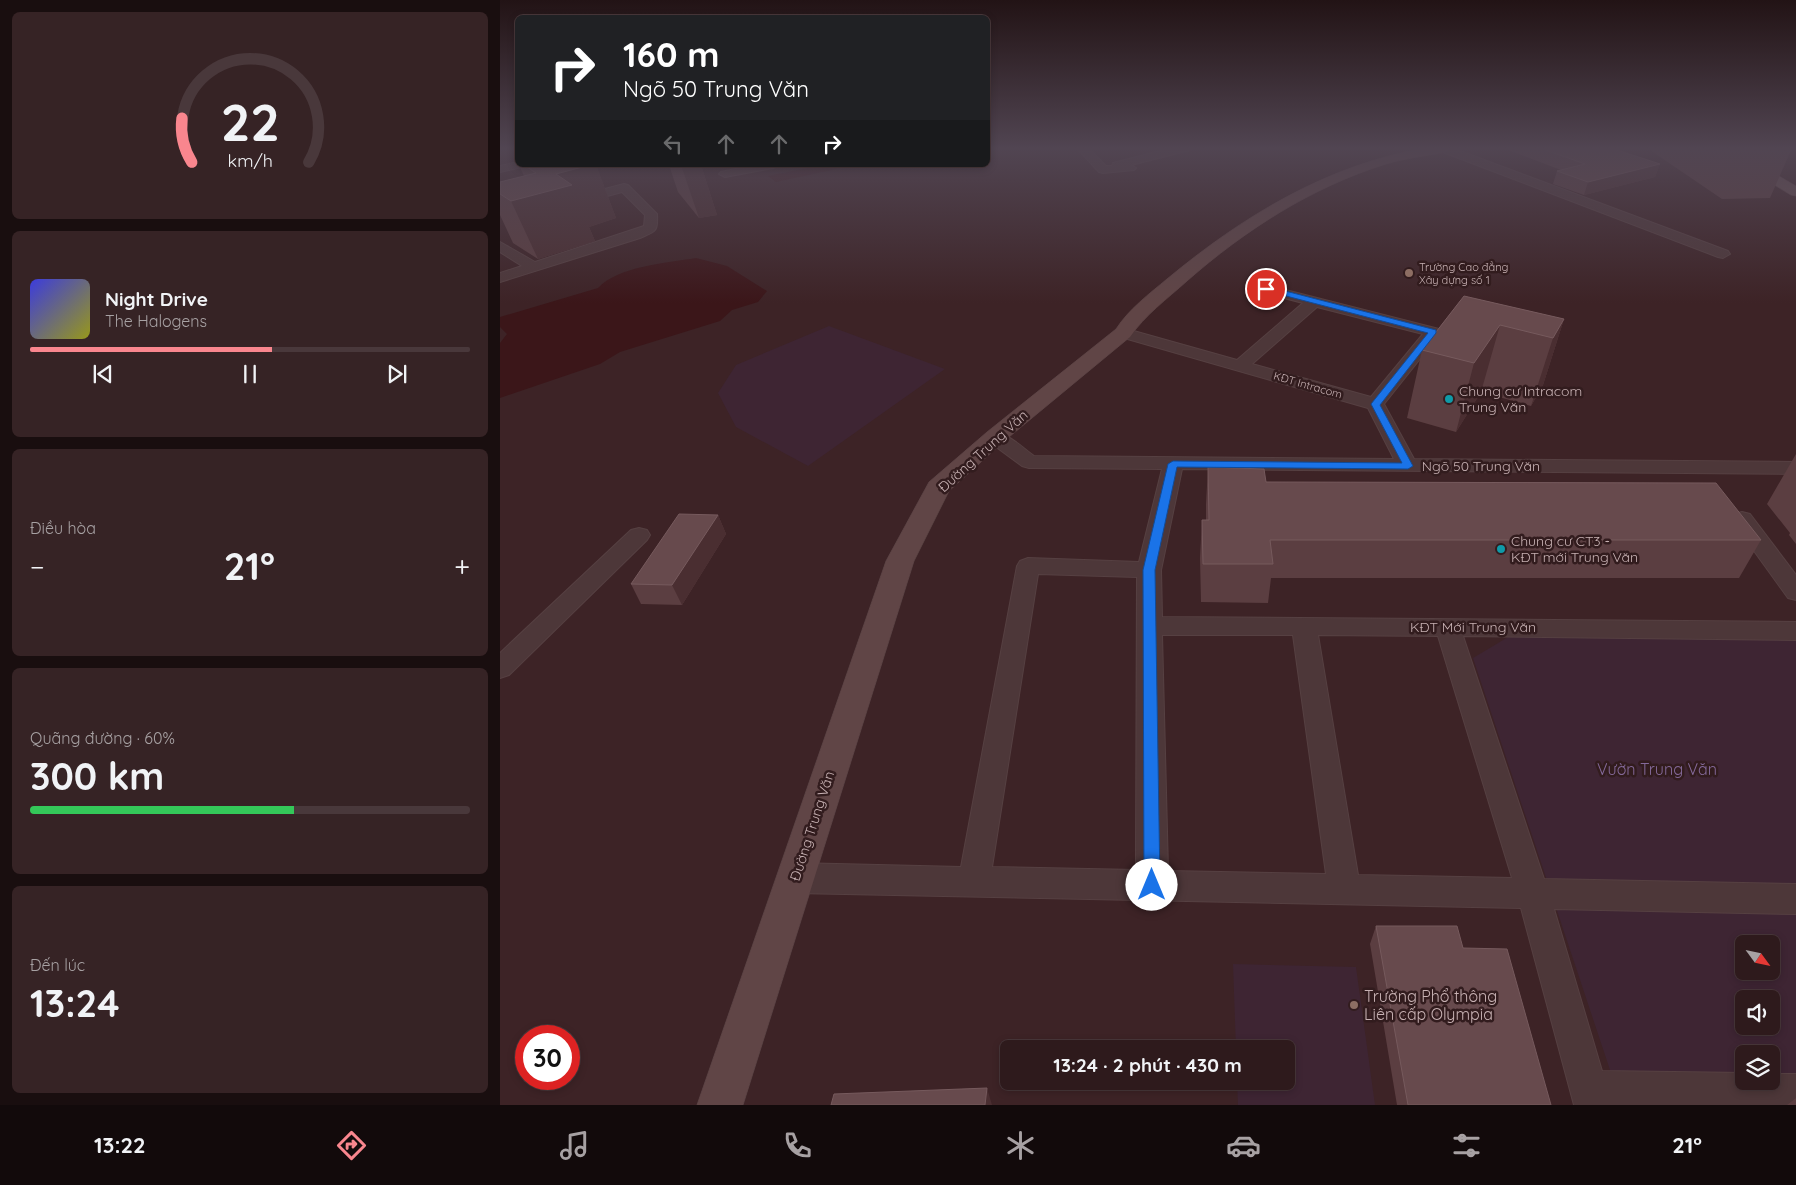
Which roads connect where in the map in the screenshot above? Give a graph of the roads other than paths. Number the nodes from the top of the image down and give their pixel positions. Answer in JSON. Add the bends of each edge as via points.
{"nodes":[{"id":1,"x":577,"y":200,"type":"edge"},
{"id":2,"x":636,"y":200,"type":"edge"},
{"id":3,"x":1291,"y":200,"type":"edge"},
{"id":4,"x":1580,"y":200,"type":"edge"},
{"id":5,"x":567,"y":202,"type":"dead end"},
{"id":6,"x":500,"y":246,"type":"edge"},
{"id":7,"x":1723,"y":254,"type":"dead end"},
{"id":8,"x":532,"y":267,"type":"junction"},
{"id":9,"x":500,"y":278,"type":"edge"},
{"id":10,"x":1266,"y":289,"type":"dead end"},
{"id":11,"x":1314,"y":301,"type":"junction"},
{"id":12,"x":1123,"y":333,"type":"junction"},
{"id":13,"x":1240,"y":366,"type":"junction"},
{"id":14,"x":1375,"y":404,"type":"junction"},
{"id":15,"x":995,"y":437,"type":"junction"},
{"id":16,"x":1173,"y":464,"type":"junction"},
{"id":17,"x":1408,"y":466,"type":"junction"},
{"id":18,"x":1705,"y":468,"type":"junction"},
{"id":19,"x":1796,"y":468,"type":"edge"},
{"id":20,"x":639,"y":535,"type":"dead end"},
{"id":21,"x":1149,"y":570,"type":"junction"},
{"id":22,"x":1796,"y":592,"type":"edge"},
{"id":23,"x":1150,"y":626,"type":"junction"},
{"id":24,"x":1304,"y":626,"type":"junction"},
{"id":25,"x":1448,"y":628,"type":"junction"},
{"id":26,"x":1796,"y":631,"type":"edge"},
{"id":27,"x":500,"y":668,"type":"edge"},
{"id":28,"x":795,"y":878,"type":"junction"},
{"id":29,"x":974,"y":881,"type":"junction"},
{"id":30,"x":1152,"y":885,"type":"junction"},
{"id":31,"x":1344,"y":889,"type":"junction"},
{"id":32,"x":1533,"y":893,"type":"junction"},
{"id":33,"x":1796,"y":899,"type":"edge"},
{"id":34,"x":1796,"y":1093,"type":"edge"},
{"id":35,"x":1590,"y":1097,"type":"edge"},
{"id":36,"x":720,"y":1105,"type":"edge"}],
"edges":[{"from":1,"to":5,"type":"street"},
{"from":2,"to":8,"type":"street","via":[[651,214],[651,228]]},
{"from":3,"to":12,"type":"street","name":"Đường Trung Văn","via":[[1267,212],[1195,264],[1130,322]]},
{"from":4,"to":7,"type":"street"},
{"from":6,"to":8,"type":"street"},
{"from":8,"to":9,"type":"street"},
{"from":10,"to":11,"type":"street"},
{"from":11,"to":13,"type":"street"},
{"from":11,"to":14,"type":"street","via":[[1433,332]]},
{"from":12,"to":13,"type":"street","name":"KĐT Intracom"},
{"from":12,"to":15,"type":"street","name":"Đường Trung Văn"},
{"from":13,"to":14,"type":"street","name":"KĐT Intracom"},
{"from":14,"to":17,"type":"street"},
{"from":15,"to":16,"type":"street","name":"Ngõ 50 Trung Văn","via":[[1029,462]]},
{"from":15,"to":28,"type":"street","name":"Đường Trung Văn","via":[[938,486],[900,561]]},
{"from":16,"to":17,"type":"street","name":"Ngõ 50 Trung Văn"},
{"from":16,"to":21,"type":"street"},
{"from":17,"to":18,"type":"street","name":"Ngõ 50 Trung Văn"},
{"from":18,"to":19,"type":"street","name":"Ngõ 50 Trung Văn"},
{"from":18,"to":22,"type":"street"},
{"from":20,"to":27,"type":"street"},
{"from":21,"to":23,"type":"street"},
{"from":21,"to":29,"type":"street","via":[[1028,566]]},
{"from":23,"to":24,"type":"street","name":"KĐT Mới Trung Văn"},
{"from":23,"to":30,"type":"street"},
{"from":24,"to":25,"type":"street","name":"KĐT Mới Trung Văn"},
{"from":24,"to":31,"type":"street"},
{"from":25,"to":26,"type":"street","name":"KĐT Mới Trung Văn"},
{"from":25,"to":32,"type":"street"},
{"from":28,"to":29,"type":"street"},
{"from":28,"to":36,"type":"street","name":"Đường Trung Văn"},
{"from":29,"to":30,"type":"street"},
{"from":30,"to":31,"type":"street"},
{"from":31,"to":32,"type":"street"},
{"from":32,"to":33,"type":"street"},
{"from":32,"to":35,"type":"street"},
{"from":34,"to":35,"type":"street"}]}
